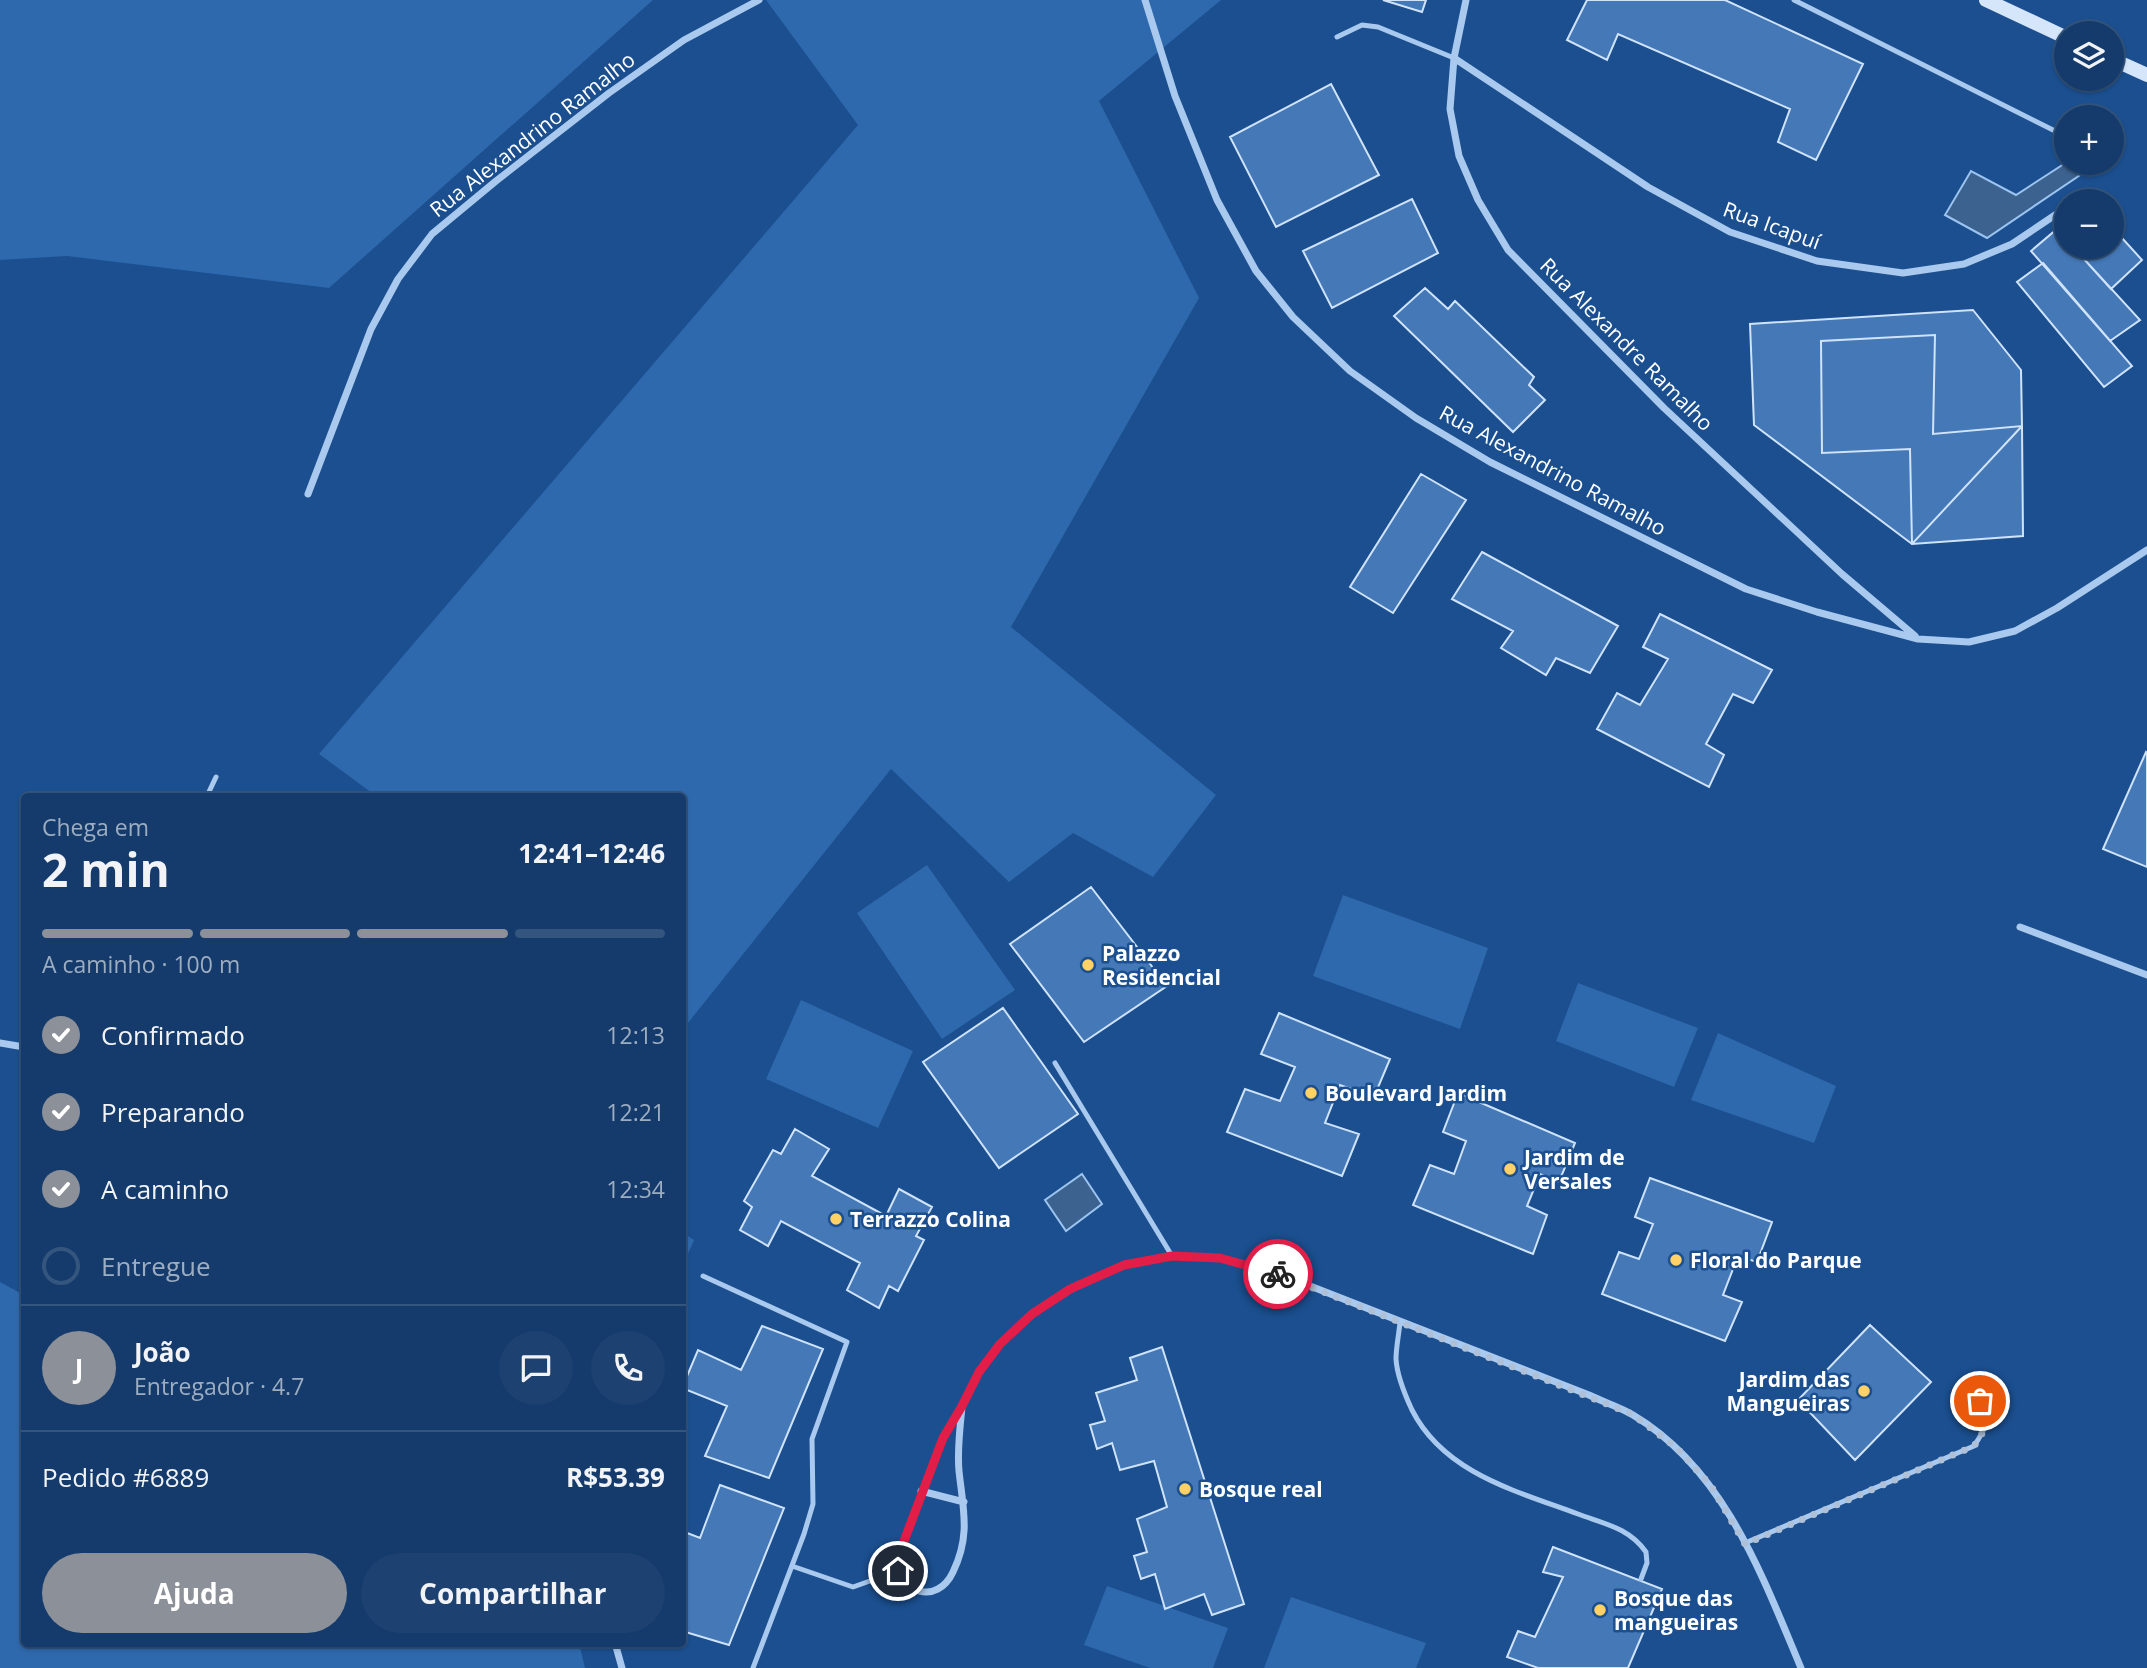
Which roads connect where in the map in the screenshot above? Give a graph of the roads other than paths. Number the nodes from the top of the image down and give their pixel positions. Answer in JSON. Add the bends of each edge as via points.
{"nodes":[{"id":1,"x":759,"y":0,"type":"edge"},
{"id":2,"x":1145,"y":0,"type":"edge"},
{"id":3,"x":1466,"y":0,"type":"edge"},
{"id":4,"x":1794,"y":0,"type":"edge"},
{"id":5,"x":1986,"y":0,"type":"edge"},
{"id":6,"x":2054,"y":32,"type":"edge"},
{"id":7,"x":1337,"y":37,"type":"dead end"},
{"id":8,"x":1454,"y":58,"type":"junction"},
{"id":9,"x":2124,"y":64,"type":"edge"},
{"id":10,"x":2147,"y":75,"type":"edge"},
{"id":11,"x":2054,"y":130,"type":"edge"},
{"id":12,"x":2054,"y":216,"type":"edge"},
{"id":13,"x":308,"y":494,"type":"dead end"},
{"id":14,"x":2147,"y":550,"type":"edge"},
{"id":15,"x":1918,"y":639,"type":"junction"},
{"id":16,"x":216,"y":777,"type":"dead end"},
{"id":17,"x":208,"y":793,"type":"edge"},
{"id":18,"x":2020,"y":927,"type":"dead end"},
{"id":19,"x":2147,"y":975,"type":"edge"},
{"id":20,"x":0,"y":1043,"type":"edge"},
{"id":21,"x":21,"y":1046,"type":"edge"},
{"id":22,"x":1055,"y":1063,"type":"dead end"},
{"id":23,"x":1172,"y":1256,"type":"junction"},
{"id":24,"x":704,"y":1276,"type":"dead end"},
{"id":25,"x":1400,"y":1322,"type":"junction"},
{"id":26,"x":1980,"y":1401,"type":"dead end"},
{"id":27,"x":962,"y":1406,"type":"junction"},
{"id":28,"x":921,"y":1491,"type":"junction"},
{"id":29,"x":964,"y":1502,"type":"junction"},
{"id":30,"x":1745,"y":1544,"type":"junction"},
{"id":31,"x":792,"y":1566,"type":"junction"},
{"id":32,"x":898,"y":1571,"type":"junction"},
{"id":33,"x":1642,"y":1578,"type":"dead end"},
{"id":34,"x":616,"y":1647,"type":"edge"},
{"id":35,"x":622,"y":1668,"type":"edge"},
{"id":36,"x":753,"y":1668,"type":"edge"},
{"id":37,"x":1801,"y":1668,"type":"edge"}],
"edges":[{"from":1,"to":13,"type":"street","name":"Rua Alexandrino Ramalho","via":[[684,40],[620,85],[432,234],[398,279],[371,329]]},
{"from":2,"to":15,"type":"street","name":"Rua Alexandrino Ramalho","via":[[1175,96],[1217,200],[1256,271],[1293,317],[1350,371],[1490,462],[1746,589]]},
{"from":3,"to":8,"type":"street","name":"Rua Alexandre Ramalho"},
{"from":4,"to":11,"type":"lane"},
{"from":5,"to":6,"type":"street"},
{"from":7,"to":8,"type":"lane","via":[[1362,25],[1378,27]]},
{"from":8,"to":12,"type":"street","name":"Rua Icapuí","via":[[1648,187],[1730,232],[1817,261],[1903,273],[1964,264],[2012,244]]},
{"from":8,"to":15,"type":"street","name":"Rua Alexandre Ramalho","via":[[1450,109],[1459,156],[1508,250],[1664,408]]},
{"from":9,"to":10,"type":"street"},
{"from":14,"to":15,"type":"street","name":"Rua Alexandrino Ramalho","via":[[2015,631],[1969,642]]},
{"from":16,"to":17,"type":"lane"},
{"from":18,"to":19,"type":"street"},
{"from":20,"to":21,"type":"street"},
{"from":22,"to":23,"type":"lane"},
{"from":23,"to":25,"type":"street","via":[[1220,1258],[1282,1275]]},
{"from":23,"to":27,"type":"street","via":[[1124,1265],[1070,1289],[1032,1314],[1000,1344]]},
{"from":24,"to":31,"type":"lane","via":[[846,1342],[812,1438],[813,1504]]},
{"from":25,"to":30,"type":"street","via":[[1632,1414],[1677,1448],[1711,1486]]},
{"from":25,"to":33,"type":"lane","via":[[1396,1359],[1405,1395],[1422,1429],[1443,1452],[1515,1491],[1628,1532],[1646,1552]]},
{"from":26,"to":30,"type":"lane","via":[[1986,1430],[1974,1446]]},
{"from":27,"to":28,"type":"street"},
{"from":27,"to":29,"type":"street","via":[[958,1443]]},
{"from":28,"to":29,"type":"street"},
{"from":28,"to":32,"type":"street","via":[[898,1557]]},
{"from":29,"to":32,"type":"street","via":[[965,1539],[945,1585],[930,1592],[917,1590]]},
{"from":30,"to":37,"type":"street"},
{"from":31,"to":32,"type":"lane","via":[[853,1587]]},
{"from":31,"to":36,"type":"lane"},
{"from":34,"to":35,"type":"street"}]}
